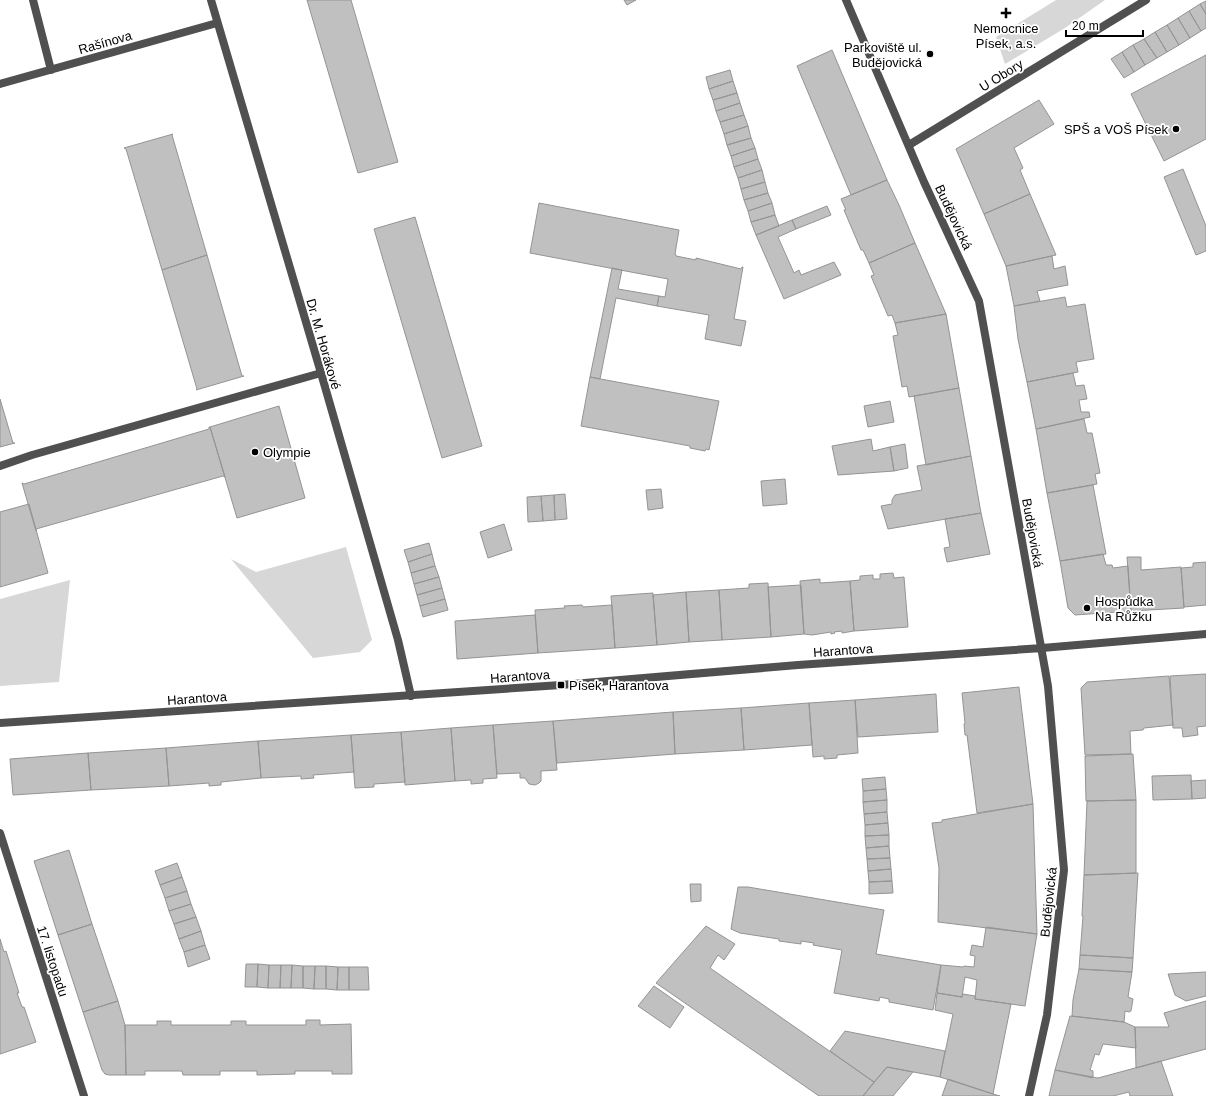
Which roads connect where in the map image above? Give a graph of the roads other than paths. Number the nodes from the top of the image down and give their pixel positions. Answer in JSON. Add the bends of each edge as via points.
{"nodes":[{"id":1,"x":33,"y":0,"type":"edge"},
{"id":2,"x":210,"y":0,"type":"edge"},
{"id":3,"x":846,"y":0,"type":"edge"},
{"id":4,"x":1146,"y":0,"type":"edge"},
{"id":5,"x":217,"y":23,"type":"junction"},
{"id":6,"x":51,"y":70,"type":"junction"},
{"id":7,"x":0,"y":84,"type":"edge"},
{"id":8,"x":909,"y":146,"type":"junction"},
{"id":9,"x":321,"y":373,"type":"junction"},
{"id":10,"x":0,"y":466,"type":"edge"},
{"id":11,"x":1206,"y":634,"type":"edge"},
{"id":12,"x":1042,"y":648,"type":"junction"},
{"id":13,"x":411,"y":696,"type":"junction"},
{"id":14,"x":0,"y":723,"type":"edge"},
{"id":15,"x":0,"y":833,"type":"edge"},
{"id":16,"x":84,"y":1096,"type":"edge"},
{"id":17,"x":1029,"y":1096,"type":"edge"}],
"edges":[{"from":1,"to":6,"type":"street"},
{"from":2,"to":5,"type":"street","name":"Dr. M. Horákové"},
{"from":3,"to":8,"type":"street","name":"Budějovická"},
{"from":4,"to":8,"type":"street","name":"U Obory"},
{"from":5,"to":6,"type":"street","name":"Rašínova"},
{"from":5,"to":9,"type":"street","name":"Dr. M. Horákové"},
{"from":6,"to":7,"type":"street","name":"Rašínova"},
{"from":8,"to":12,"type":"street","name":"Budějovická","via":[[979,301]]},
{"from":9,"to":10,"type":"street","via":[[32,454]]},
{"from":9,"to":13,"type":"street","name":"Dr. M. Horákové","via":[[398,640]]},
{"from":11,"to":12,"type":"street","name":"Harantova"},
{"from":12,"to":13,"type":"street","name":"Harantova"},
{"from":12,"to":17,"type":"street","name":"Budějovická","via":[[1050,699],[1064,870],[1047,1015]]},
{"from":13,"to":14,"type":"street","name":"Harantova"},
{"from":15,"to":16,"type":"street","name":"17. listopadu"}]}
